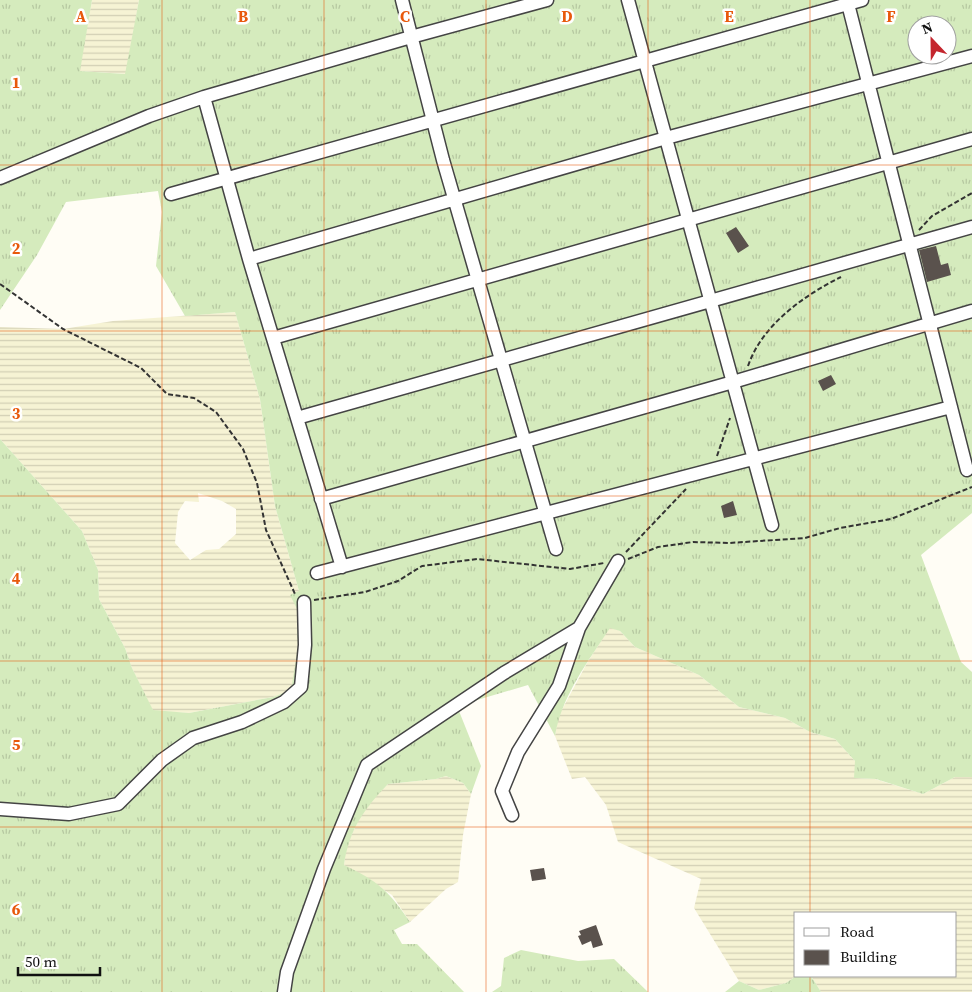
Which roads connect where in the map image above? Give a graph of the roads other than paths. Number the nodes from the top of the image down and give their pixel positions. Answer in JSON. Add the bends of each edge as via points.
{"nodes":[{"id":1,"x":402,"y":0,"type":"edge"},
{"id":2,"x":547,"y":0,"type":"edge"},
{"id":3,"x":628,"y":0,"type":"edge"},
{"id":4,"x":862,"y":0,"type":"edge"},
{"id":5,"x":847,"y":2,"type":"edge"},
{"id":6,"x":411,"y":37,"type":"junction"},
{"id":7,"x":972,"y":56,"type":"edge"},
{"id":8,"x":644,"y":60,"type":"junction"},
{"id":9,"x":868,"y":84,"type":"junction"},
{"id":10,"x":204,"y":97,"type":"junction"},
{"id":11,"x":432,"y":120,"type":"junction"},
{"id":12,"x":666,"y":138,"type":"junction"},
{"id":13,"x":972,"y":139,"type":"edge"},
{"id":14,"x":889,"y":162,"type":"junction"},
{"id":15,"x":0,"y":178,"type":"edge"},
{"id":16,"x":227,"y":178,"type":"junction"},
{"id":17,"x":171,"y":194,"type":"dead end"},
{"id":18,"x":454,"y":200,"type":"junction"},
{"id":19,"x":688,"y":219,"type":"junction"},
{"id":20,"x":972,"y":227,"type":"edge"},
{"id":21,"x":910,"y":245,"type":"junction"},
{"id":22,"x":249,"y":259,"type":"junction"},
{"id":23,"x":477,"y":280,"type":"junction"},
{"id":24,"x":710,"y":301,"type":"junction"},
{"id":25,"x":972,"y":311,"type":"edge"},
{"id":26,"x":930,"y":323,"type":"junction"},
{"id":27,"x":273,"y":338,"type":"junction"},
{"id":28,"x":501,"y":360,"type":"junction"},
{"id":29,"x":733,"y":382,"type":"junction"},
{"id":30,"x":951,"y":407,"type":"junction"},
{"id":31,"x":297,"y":418,"type":"junction"},
{"id":32,"x":524,"y":441,"type":"junction"},
{"id":33,"x":754,"y":458,"type":"junction"},
{"id":34,"x":967,"y":470,"type":"dead end"},
{"id":35,"x":321,"y":499,"type":"junction"},
{"id":36,"x":546,"y":513,"type":"junction"},
{"id":37,"x":772,"y":525,"type":"dead end"},
{"id":38,"x":556,"y":549,"type":"dead end"},
{"id":39,"x":618,"y":560,"type":"road end"},
{"id":40,"x":342,"y":567,"type":"junction"},
{"id":41,"x":317,"y":573,"type":"dead end"},
{"id":42,"x":304,"y":602,"type":"road end"},
{"id":43,"x":579,"y":628,"type":"junction"},
{"id":44,"x":0,"y":809,"type":"edge"},
{"id":45,"x":512,"y":815,"type":"dead end"},
{"id":46,"x":284,"y":992,"type":"edge"}],
"edges":[{"from":1,"to":6,"type":"street"},
{"from":2,"to":6,"type":"street"},
{"from":3,"to":8,"type":"street"},
{"from":4,"to":5,"type":"street"},
{"from":5,"to":8,"type":"street"},
{"from":5,"to":9,"type":"street"},
{"from":6,"to":10,"type":"street"},
{"from":6,"to":11,"type":"street"},
{"from":7,"to":9,"type":"street"},
{"from":8,"to":11,"type":"street"},
{"from":8,"to":12,"type":"street"},
{"from":9,"to":12,"type":"street"},
{"from":9,"to":14,"type":"street"},
{"from":10,"to":15,"type":"street"},
{"from":10,"to":16,"type":"street"},
{"from":11,"to":16,"type":"street"},
{"from":11,"to":18,"type":"street"},
{"from":12,"to":18,"type":"street"},
{"from":12,"to":19,"type":"street"},
{"from":13,"to":14,"type":"street"},
{"from":14,"to":19,"type":"street"},
{"from":14,"to":21,"type":"street"},
{"from":16,"to":17,"type":"street"},
{"from":16,"to":22,"type":"street"},
{"from":18,"to":22,"type":"street"},
{"from":18,"to":23,"type":"street"},
{"from":19,"to":23,"type":"street"},
{"from":19,"to":24,"type":"street"},
{"from":20,"to":21,"type":"street"},
{"from":21,"to":24,"type":"street"},
{"from":21,"to":26,"type":"street"},
{"from":22,"to":27,"type":"street"},
{"from":23,"to":27,"type":"street"},
{"from":23,"to":28,"type":"street"},
{"from":24,"to":28,"type":"street"},
{"from":24,"to":29,"type":"street"},
{"from":25,"to":26,"type":"street"},
{"from":26,"to":29,"type":"street"},
{"from":26,"to":30,"type":"street"},
{"from":27,"to":31,"type":"street"},
{"from":28,"to":31,"type":"street"},
{"from":28,"to":32,"type":"street"},
{"from":29,"to":32,"type":"street"},
{"from":29,"to":33,"type":"street"},
{"from":30,"to":33,"type":"street"},
{"from":30,"to":34,"type":"street"},
{"from":31,"to":35,"type":"street"},
{"from":32,"to":35,"type":"street"},
{"from":32,"to":36,"type":"street"},
{"from":33,"to":36,"type":"street"},
{"from":33,"to":37,"type":"street"},
{"from":35,"to":40,"type":"street"},
{"from":36,"to":38,"type":"street"},
{"from":36,"to":40,"type":"street"},
{"from":39,"to":43,"type":"street"},
{"from":40,"to":41,"type":"street"},
{"from":42,"to":44,"type":"street","via":[[305,645],[301,687],[284,702],[242,722],[193,738],[162,760],[118,804],[69,814]]},
{"from":43,"to":45,"type":"street","via":[[559,686],[518,752],[502,791]]},
{"from":43,"to":46,"type":"street","via":[[504,673],[367,765],[287,972]]}]}
